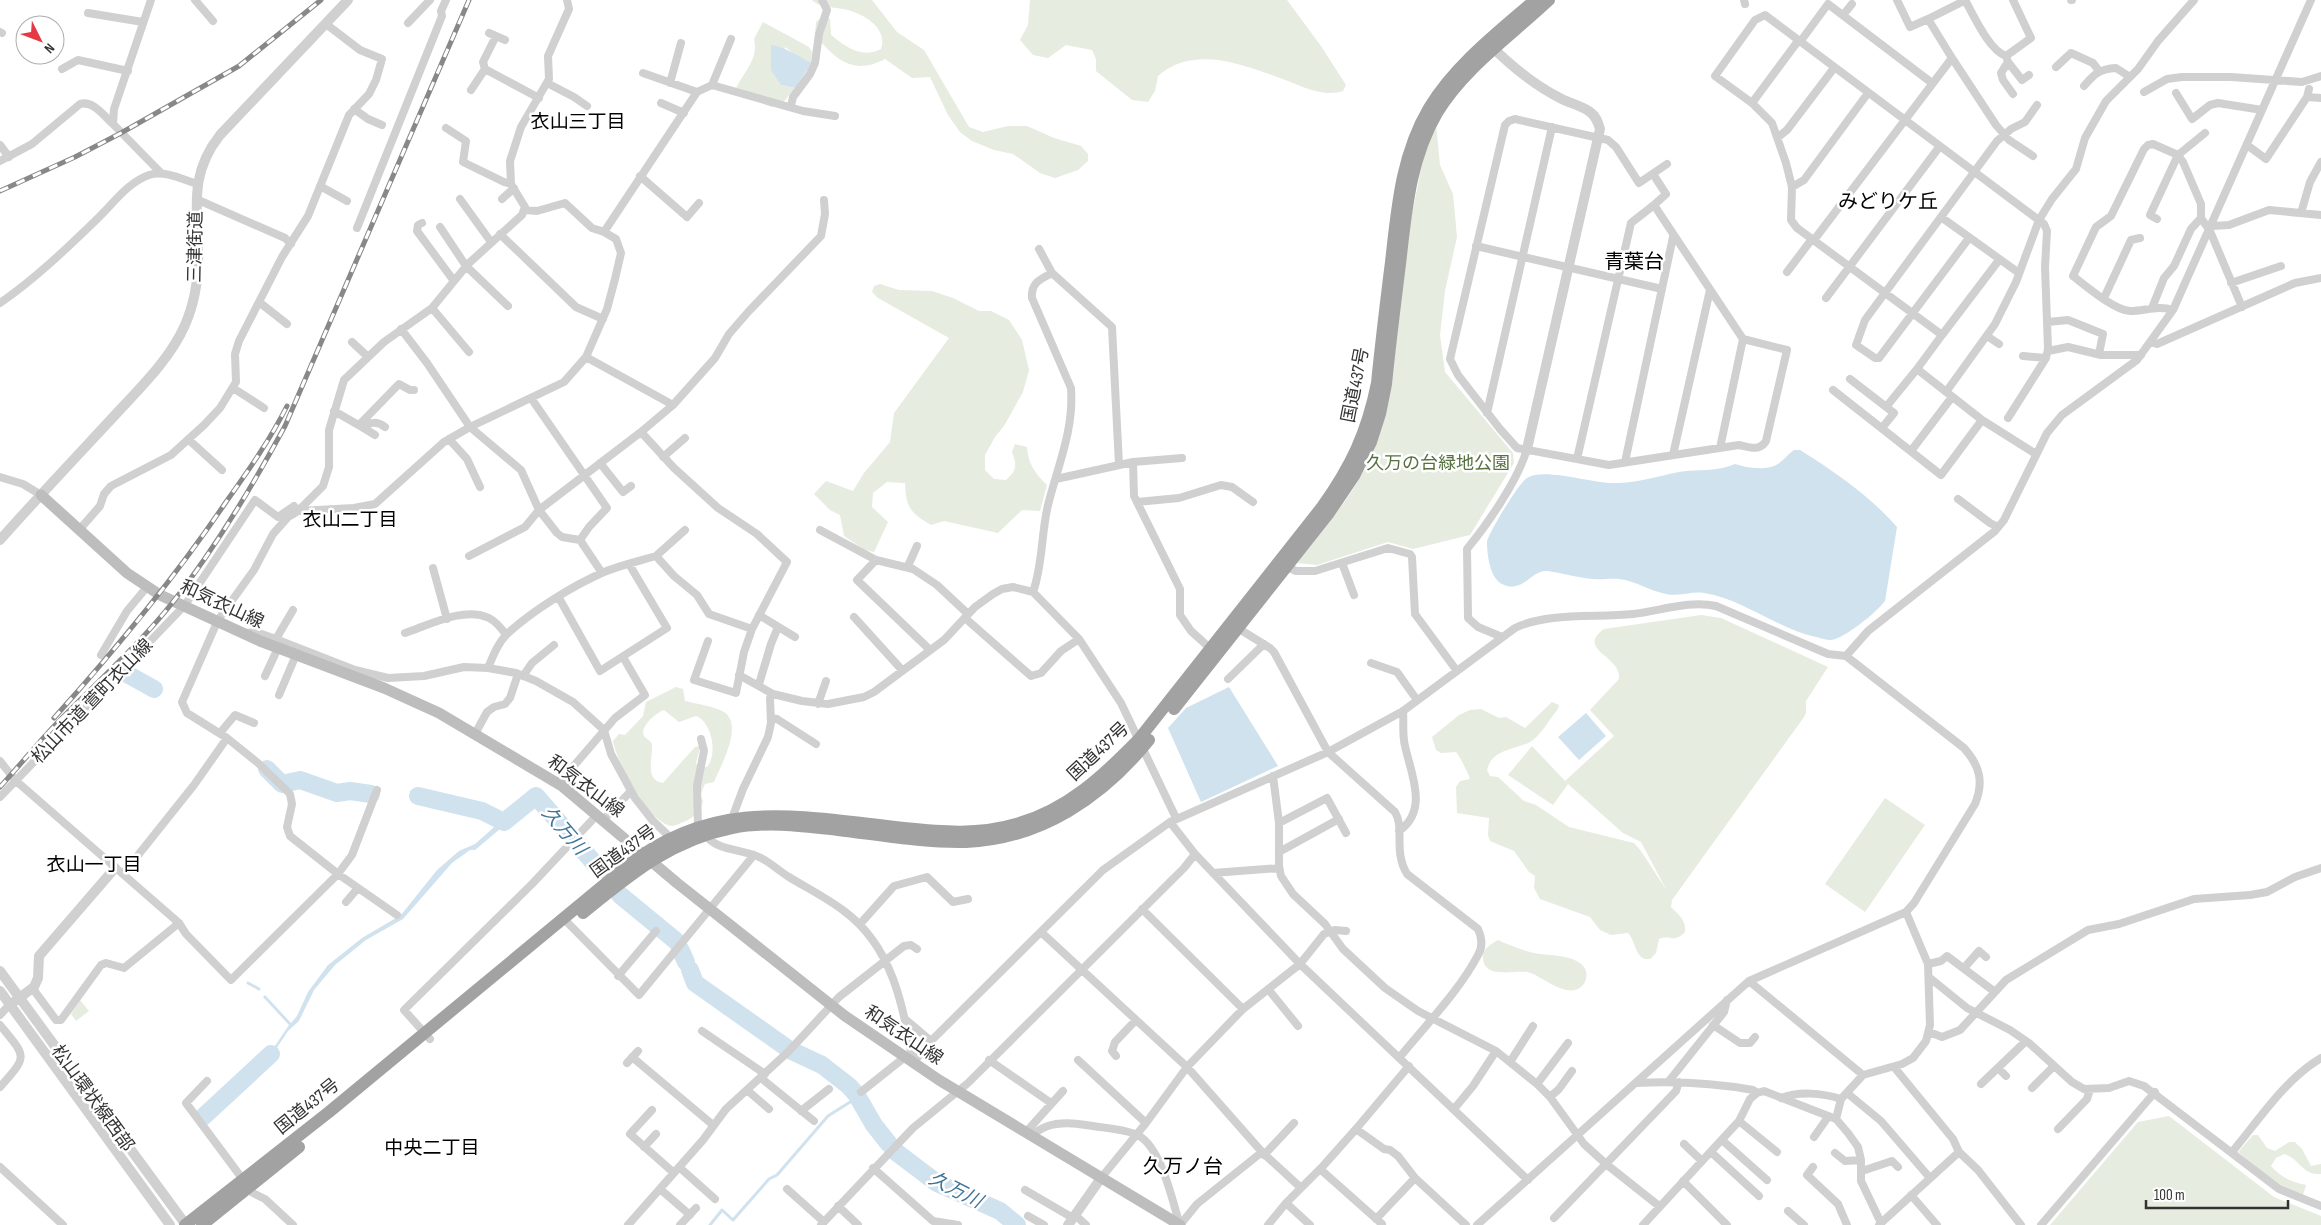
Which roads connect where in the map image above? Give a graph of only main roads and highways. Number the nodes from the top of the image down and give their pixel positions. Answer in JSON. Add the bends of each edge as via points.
{"nodes":[{"id":1,"x":1535,"y":0,"type":"edge"},
{"id":2,"x":1549,"y":0,"type":"edge"},
{"id":3,"x":1491,"y":45,"type":"junction"},
{"id":4,"x":42,"y":495,"type":"road end"},
{"id":5,"x":702,"y":831,"type":"junction"},
{"id":6,"x":647,"y":857,"type":"junction"},
{"id":7,"x":246,"y":1183,"type":"junction"},
{"id":8,"x":185,"y":1225,"type":"edge"},
{"id":9,"x":202,"y":1225,"type":"edge"},
{"id":10,"x":1180,"y":1225,"type":"edge"}],
"edges":[{"from":1,"to":3,"type":"highway","name":"国道437号"},
{"from":2,"to":3,"type":"highway","name":"国道437号"},
{"from":3,"to":5,"type":"highway","name":"国道437号","via":[[1437,113],[1420,151],[1407,198],[1386,384],[1380,414],[1363,461],[1343,494],[1282,564],[1114,779],[1084,803],[1049,822],[1020,833],[966,842],[763,824],[730,823]]},
{"from":4,"to":6,"type":"main road","name":"和気衣山線","via":[[127,573],[147,586],[244,633],[423,706],[475,734],[558,783]]},
{"from":5,"to":6,"type":"highway","name":"国道437号","via":[[670,849]]},
{"from":5,"to":6,"type":"highway","name":"国道437号","via":[[671,838]]},
{"from":6,"to":7,"type":"highway","name":"国道437号"},
{"from":6,"to":10,"type":"main road","name":"和気衣山線","via":[[830,1005],[909,1060]]},
{"from":7,"to":8,"type":"highway","name":"国道437号"},
{"from":7,"to":9,"type":"highway","name":"国道437号"}]}
